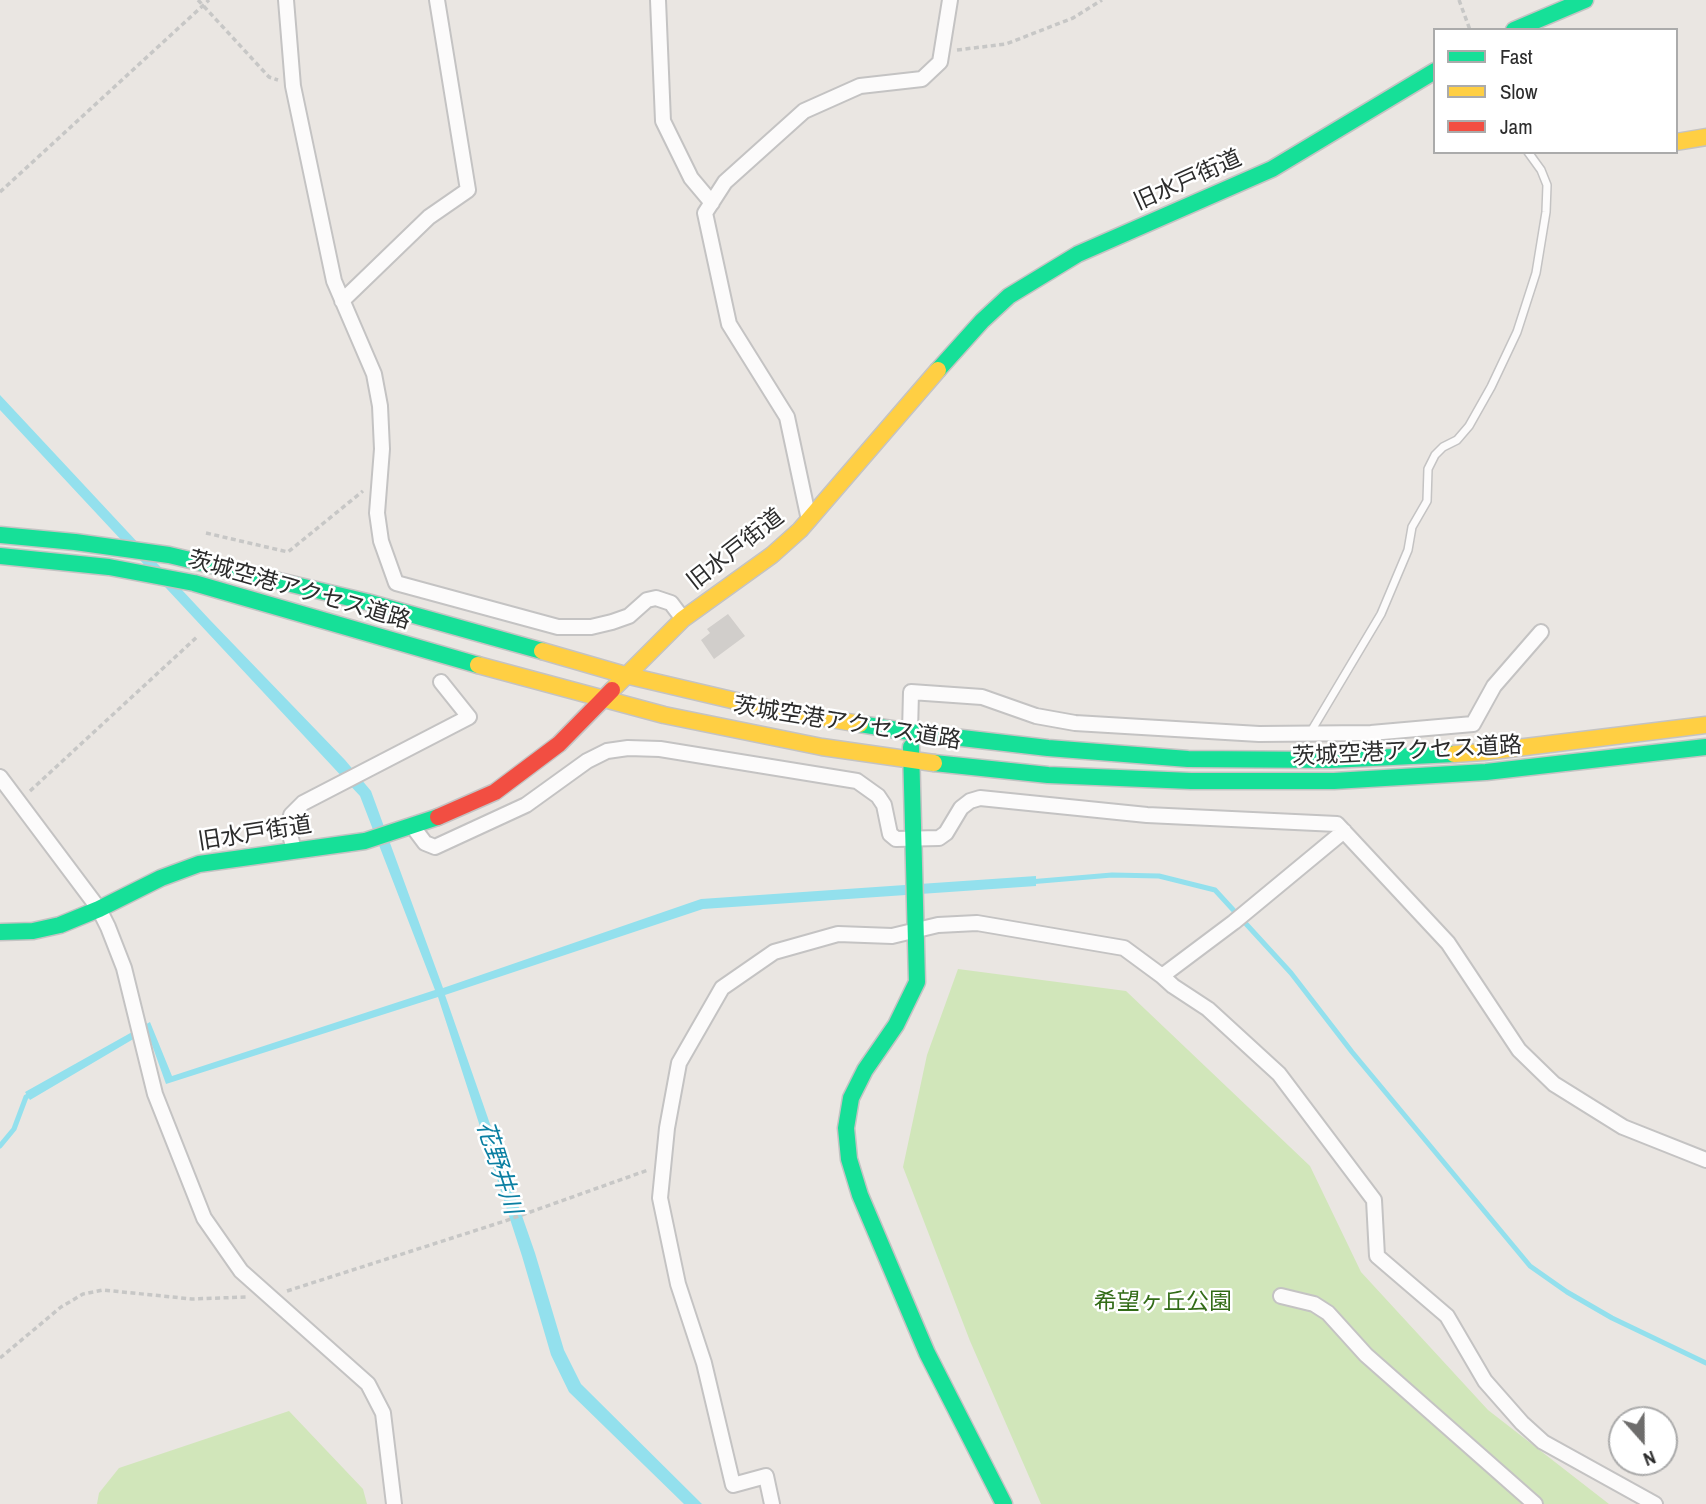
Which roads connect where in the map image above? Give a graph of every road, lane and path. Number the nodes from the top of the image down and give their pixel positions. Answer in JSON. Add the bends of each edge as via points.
{"nodes":[{"id":1,"x":198,"y":0,"type":"edge"},
{"id":2,"x":209,"y":0,"type":"edge"},
{"id":3,"x":286,"y":0,"type":"edge"},
{"id":4,"x":437,"y":0,"type":"edge"},
{"id":5,"x":658,"y":0,"type":"edge"},
{"id":6,"x":950,"y":0,"type":"edge"},
{"id":7,"x":1102,"y":0,"type":"edge"},
{"id":8,"x":1459,"y":0,"type":"edge"},
{"id":9,"x":1585,"y":0,"type":"edge"},
{"id":10,"x":203,"y":5,"type":"junction"},
{"id":11,"x":1469,"y":28,"type":"edge"},
{"id":12,"x":1519,"y":28,"type":"edge"},
{"id":13,"x":942,"y":52,"type":"junction"},
{"id":14,"x":1433,"y":73,"type":"edge"},
{"id":15,"x":293,"y":86,"type":"junction"},
{"id":16,"x":1706,"y":137,"type":"edge"},
{"id":17,"x":1678,"y":142,"type":"edge"},
{"id":18,"x":1529,"y":154,"type":"edge"},
{"id":19,"x":0,"y":192,"type":"edge"},
{"id":20,"x":712,"y":203,"type":"junction"},
{"id":21,"x":342,"y":300,"type":"junction"},
{"id":22,"x":380,"y":476,"type":"junction"},
{"id":23,"x":809,"y":520,"type":"junction"},
{"id":24,"x":206,"y":533,"type":"dead end"},
{"id":25,"x":0,"y":536,"type":"edge"},
{"id":26,"x":0,"y":556,"type":"edge"},
{"id":27,"x":683,"y":619,"type":"junction"},
{"id":28,"x":1541,"y":632,"type":"dead end"},
{"id":29,"x":198,"y":636,"type":"dead end"},
{"id":30,"x":625,"y":675,"type":"junction"},
{"id":31,"x":441,"y":682,"type":"dead end"},
{"id":32,"x":604,"y":700,"type":"junction"},
{"id":33,"x":1706,"y":725,"type":"edge"},
{"id":34,"x":910,"y":732,"type":"junction"},
{"id":35,"x":1310,"y":734,"type":"junction"},
{"id":36,"x":1706,"y":747,"type":"edge"},
{"id":37,"x":912,"y":761,"type":"junction"},
{"id":38,"x":0,"y":777,"type":"edge"},
{"id":39,"x":19,"y":801,"type":"junction"},
{"id":40,"x":413,"y":827,"type":"junction"},
{"id":41,"x":1344,"y":831,"type":"junction"},
{"id":42,"x":912,"y":840,"type":"junction"},
{"id":43,"x":294,"y":849,"type":"junction"},
{"id":44,"x":99,"y":909,"type":"junction"},
{"id":45,"x":0,"y":932,"type":"edge"},
{"id":46,"x":915,"y":932,"type":"junction"},
{"id":47,"x":1162,"y":976,"type":"junction"},
{"id":48,"x":1706,"y":1160,"type":"edge"},
{"id":49,"x":663,"y":1164,"type":"junction"},
{"id":50,"x":1281,"y":1296,"type":"dead end"},
{"id":51,"x":269,"y":1297,"type":"junction"},
{"id":52,"x":0,"y":1358,"type":"edge"},
{"id":53,"x":394,"y":1504,"type":"edge"},
{"id":54,"x":772,"y":1504,"type":"edge"},
{"id":55,"x":1004,"y":1504,"type":"edge"},
{"id":56,"x":1535,"y":1504,"type":"edge"},
{"id":57,"x":1655,"y":1504,"type":"edge"}],
"edges":[{"from":1,"to":10,"type":"path"},
{"from":2,"to":10,"type":"path"},
{"from":3,"to":15,"type":"street"},
{"from":4,"to":21,"type":"street","via":[[467,191],[429,217]]},
{"from":5,"to":20,"type":"street","via":[[663,121],[691,178]]},
{"from":6,"to":13,"type":"street"},
{"from":7,"to":13,"type":"path","via":[[1073,18],[1006,44]]},
{"from":8,"to":11,"type":"path"},
{"from":9,"to":12,"type":"main road"},
{"from":10,"to":15,"type":"path","via":[[269,77]]},
{"from":10,"to":19,"type":"path"},
{"from":13,"to":20,"type":"street","via":[[940,62],[922,79],[860,86],[804,111],[724,182]]},
{"from":14,"to":23,"type":"main road","name":"旧水戸街道","via":[[1272,169],[1078,254],[1009,296],[931,377]]},
{"from":15,"to":21,"type":"street","via":[[334,281]]},
{"from":16,"to":17,"type":"main road"},
{"from":18,"to":35,"type":"lane","via":[[1547,185],[1546,212],[1536,273],[1517,332],[1469,426],[1435,455],[1428,469],[1427,500],[1412,527],[1408,550],[1381,614]]},
{"from":20,"to":23,"type":"street","via":[[705,213],[729,324],[787,417]]},
{"from":21,"to":22,"type":"street","via":[[373,374],[380,406]]},
{"from":22,"to":24,"type":"path","via":[[288,552]]},
{"from":22,"to":27,"type":"street","via":[[377,513],[381,541],[396,583],[558,627],[612,622],[656,598],[671,603]]},
{"from":23,"to":27,"type":"main road","name":"旧水戸街道","via":[[772,555]]},
{"from":25,"to":30,"type":"main road","name":"茨城空港アクセス道路","via":[[169,555],[228,568]]},
{"from":26,"to":32,"type":"main road","name":"茨城空港アクセス道路","via":[[108,567],[194,583]]},
{"from":27,"to":30,"type":"main road","name":"旧水戸街道"},
{"from":28,"to":35,"type":"street","via":[[1494,686],[1473,724]]},
{"from":29,"to":39,"type":"path"},
{"from":30,"to":32,"type":"main road","name":"旧水戸街道"},
{"from":30,"to":34,"type":"main road","name":"茨城空港アクセス道路","via":[[766,708]]},
{"from":31,"to":43,"type":"street","via":[[470,718],[303,803],[291,815]]},
{"from":32,"to":37,"type":"main road","name":"茨城空港アクセス道路","via":[[727,729]]},
{"from":32,"to":40,"type":"main road","name":"旧水戸街道","via":[[559,744],[505,785]]},
{"from":33,"to":34,"type":"main road","name":"茨城空港アクセス道路","via":[[1484,752],[1331,760],[1188,759]]},
{"from":34,"to":35,"type":"street","via":[[911,692],[927,692],[982,697],[1036,716],[1075,723]]},
{"from":34,"to":37,"type":"main road"},
{"from":36,"to":37,"type":"main road","name":"茨城空港アクセス道路","via":[[1486,772],[1334,781],[1061,775]]},
{"from":37,"to":42,"type":"main road"},
{"from":38,"to":39,"type":"street"},
{"from":39,"to":44,"type":"street"},
{"from":40,"to":42,"type":"street","via":[[425,843],[435,847],[526,805],[607,751],[660,748],[857,781],[884,805],[890,834]]},
{"from":40,"to":43,"type":"main road","name":"旧水戸街道","via":[[365,841]]},
{"from":41,"to":42,"type":"street","via":[[1337,824],[1147,814],[980,798],[961,808],[939,838]]},
{"from":41,"to":47,"type":"street"},
{"from":41,"to":48,"type":"street","via":[[1448,943],[1519,1051],[1554,1084],[1623,1127]]},
{"from":42,"to":46,"type":"main road"},
{"from":43,"to":44,"type":"main road","name":"旧水戸街道","via":[[199,864]]},
{"from":44,"to":45,"type":"main road","name":"旧水戸街道","via":[[60,925]]},
{"from":44,"to":51,"type":"street","via":[[124,968],[155,1094],[204,1218],[241,1271]]},
{"from":46,"to":47,"type":"street","via":[[937,925],[977,923],[1078,938],[1124,947]]},
{"from":46,"to":49,"type":"street","via":[[838,934],[813,941],[775,953],[722,988],[679,1063]]},
{"from":46,"to":55,"type":"main road","via":[[917,982],[897,1025],[850,1098],[846,1128],[849,1159],[927,1353]]},
{"from":47,"to":57,"type":"street","via":[[1208,1009],[1279,1074],[1374,1200],[1377,1256],[1447,1316],[1485,1381],[1522,1423],[1543,1441]]},
{"from":49,"to":51,"type":"path"},
{"from":49,"to":54,"type":"street","via":[[660,1198],[675,1272],[704,1363],[733,1485],[766,1476]]},
{"from":50,"to":56,"type":"street","via":[[1314,1304],[1328,1313],[1366,1355]]},
{"from":51,"to":52,"type":"path","via":[[192,1299],[103,1290],[83,1294]]},
{"from":51,"to":53,"type":"street","via":[[368,1384],[383,1413]]}]}
